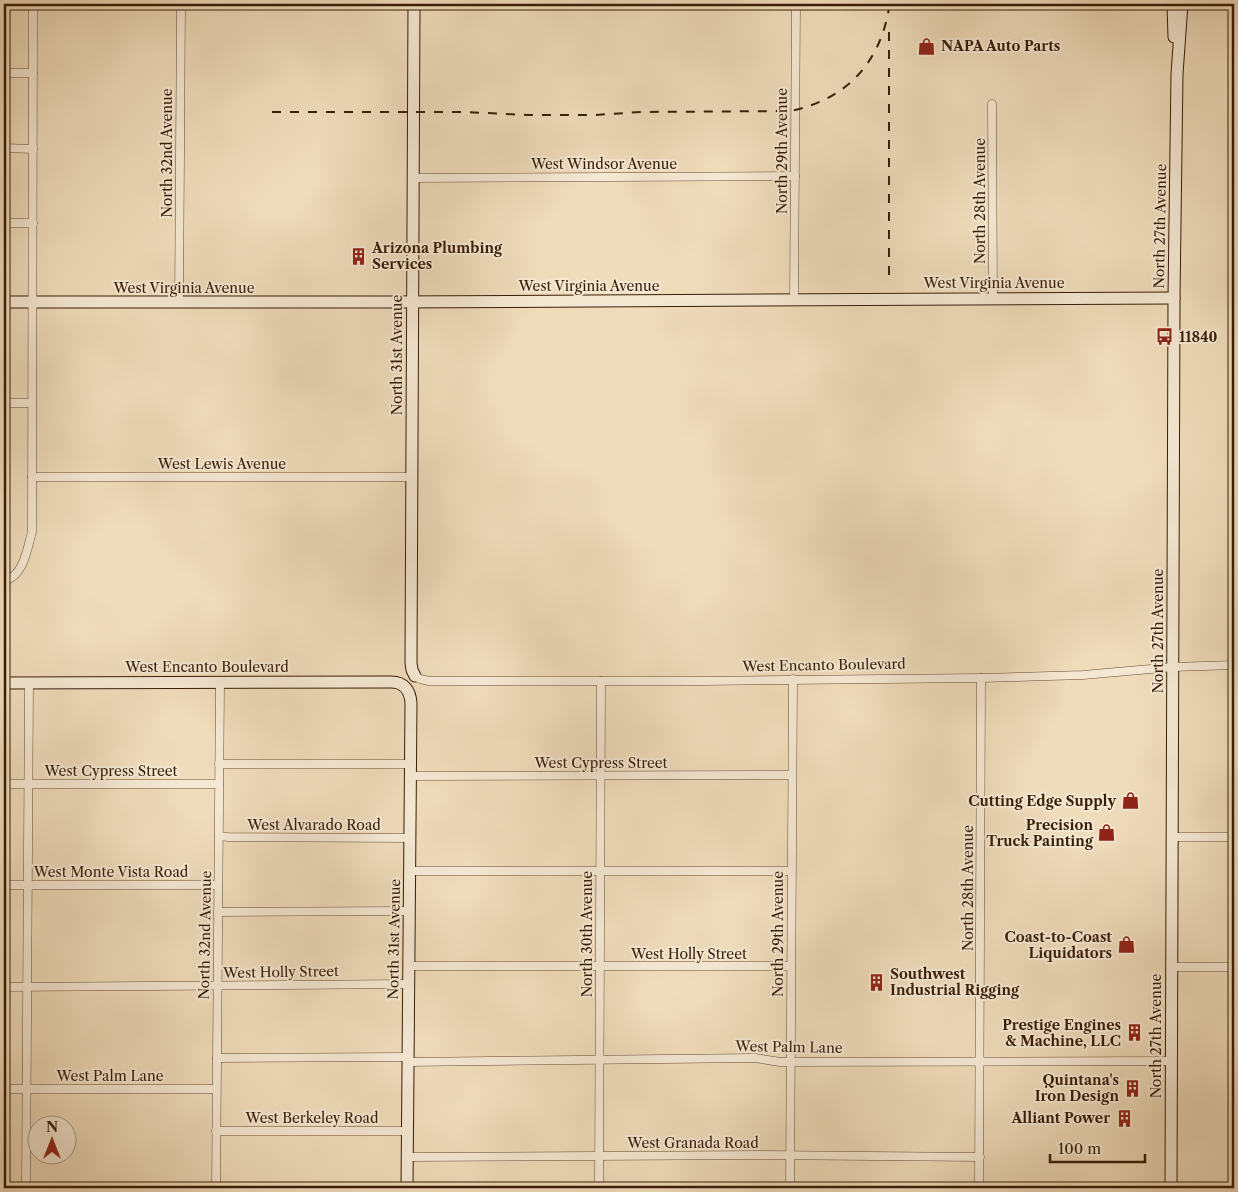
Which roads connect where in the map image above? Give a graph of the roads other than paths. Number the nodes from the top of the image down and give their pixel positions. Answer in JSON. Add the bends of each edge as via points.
{"nodes":[{"id":1,"x":33,"y":4,"type":"edge"},
{"id":2,"x":181,"y":4,"type":"edge"},
{"id":3,"x":414,"y":4,"type":"edge"},
{"id":4,"x":796,"y":4,"type":"edge"},
{"id":5,"x":1172,"y":4,"type":"edge"},
{"id":6,"x":1182,"y":4,"type":"edge"},
{"id":7,"x":4,"y":73,"type":"edge"},
{"id":8,"x":33,"y":73,"type":"junction"},
{"id":9,"x":1177,"y":74,"type":"junction"},
{"id":10,"x":992,"y":104,"type":"dead end"},
{"id":11,"x":4,"y":148,"type":"edge"},
{"id":12,"x":33,"y":149,"type":"junction"},
{"id":13,"x":795,"y":176,"type":"junction"},
{"id":14,"x":413,"y":178,"type":"junction"},
{"id":15,"x":4,"y":223,"type":"edge"},
{"id":16,"x":32,"y":223,"type":"junction"},
{"id":17,"x":1174,"y":298,"type":"junction"},
{"id":18,"x":794,"y":299,"type":"junction"},
{"id":19,"x":993,"y":299,"type":"junction"},
{"id":20,"x":4,"y":302,"type":"edge"},
{"id":21,"x":32,"y":302,"type":"junction"},
{"id":22,"x":412,"y":302,"type":"junction"},
{"id":23,"x":179,"y":303,"type":"junction"},
{"id":24,"x":4,"y":403,"type":"edge"},
{"id":25,"x":32,"y":403,"type":"junction"},
{"id":26,"x":32,"y":477,"type":"junction"},
{"id":27,"x":411,"y":477,"type":"junction"},
{"id":28,"x":4,"y":580,"type":"edge"},
{"id":29,"x":1234,"y":665,"type":"edge"},
{"id":30,"x":1173,"y":667,"type":"junction"},
{"id":31,"x":415,"y":676,"type":"joint"},
{"id":32,"x":981,"y":678,"type":"junction"},
{"id":33,"x":793,"y":680,"type":"junction"},
{"id":34,"x":601,"y":681,"type":"junction"},
{"id":35,"x":4,"y":682,"type":"edge"},
{"id":36,"x":29,"y":682,"type":"junction"},
{"id":37,"x":220,"y":683,"type":"junction"},
{"id":38,"x":407,"y":690,"type":"joint"},
{"id":39,"x":219,"y":764,"type":"junction"},
{"id":40,"x":410,"y":764,"type":"junction"},
{"id":41,"x":601,"y":775,"type":"junction"},
{"id":42,"x":791,"y":775,"type":"junction"},
{"id":43,"x":410,"y":776,"type":"junction"},
{"id":44,"x":4,"y":784,"type":"edge"},
{"id":45,"x":28,"y":784,"type":"junction"},
{"id":46,"x":219,"y":784,"type":"junction"},
{"id":47,"x":219,"y":836,"type":"junction"},
{"id":48,"x":1171,"y":837,"type":"junction"},
{"id":49,"x":1234,"y":837,"type":"edge"},
{"id":50,"x":410,"y":838,"type":"junction"},
{"id":51,"x":410,"y":871,"type":"junction"},
{"id":52,"x":600,"y":871,"type":"junction"},
{"id":53,"x":791,"y":872,"type":"junction"},
{"id":54,"x":4,"y":885,"type":"edge"},
{"id":55,"x":28,"y":885,"type":"junction"},
{"id":56,"x":218,"y":885,"type":"junction"},
{"id":57,"x":408,"y":911,"type":"junction"},
{"id":58,"x":218,"y":912,"type":"junction"},
{"id":59,"x":408,"y":966,"type":"junction"},
{"id":60,"x":600,"y":966,"type":"junction"},
{"id":61,"x":791,"y":966,"type":"junction"},
{"id":62,"x":1171,"y":967,"type":"junction"},
{"id":63,"x":1234,"y":967,"type":"edge"},
{"id":64,"x":408,"y":984,"type":"junction"},
{"id":65,"x":217,"y":986,"type":"junction"},
{"id":66,"x":4,"y":987,"type":"edge"},
{"id":67,"x":27,"y":987,"type":"junction"},
{"id":68,"x":217,"y":1058,"type":"junction"},
{"id":69,"x":408,"y":1060,"type":"junction"},
{"id":70,"x":599,"y":1061,"type":"junction"},
{"id":71,"x":981,"y":1061,"type":"junction"},
{"id":72,"x":1171,"y":1061,"type":"junction"},
{"id":73,"x":790,"y":1062,"type":"junction"},
{"id":74,"x":4,"y":1089,"type":"edge"},
{"id":75,"x":26,"y":1089,"type":"junction"},
{"id":76,"x":216,"y":1089,"type":"junction"},
{"id":77,"x":216,"y":1131,"type":"junction"},
{"id":78,"x":407,"y":1131,"type":"junction"},
{"id":79,"x":599,"y":1156,"type":"junction"},
{"id":80,"x":790,"y":1156,"type":"junction"},
{"id":81,"x":407,"y":1157,"type":"junction"},
{"id":82,"x":980,"y":1157,"type":"junction"},
{"id":83,"x":26,"y":1188,"type":"edge"},
{"id":84,"x":216,"y":1188,"type":"edge"},
{"id":85,"x":407,"y":1188,"type":"edge"},
{"id":86,"x":599,"y":1188,"type":"edge"},
{"id":87,"x":790,"y":1188,"type":"edge"},
{"id":88,"x":980,"y":1188,"type":"edge"},
{"id":89,"x":1171,"y":1188,"type":"edge"}],
"edges":[{"from":1,"to":8,"type":"street"},
{"from":2,"to":23,"type":"street","name":"North 32nd Avenue"},
{"from":3,"to":14,"type":"street","name":"North 31st Avenue"},
{"from":4,"to":13,"type":"street","name":"North 29th Avenue"},
{"from":5,"to":9,"type":"street","name":"North 27th Avenue"},
{"from":6,"to":9,"type":"street","name":"North 27th Avenue"},
{"from":7,"to":8,"type":"street"},
{"from":8,"to":12,"type":"street"},
{"from":9,"to":17,"type":"street","name":"North 27th Avenue"},
{"from":10,"to":19,"type":"street","name":"North 28th Avenue"},
{"from":11,"to":12,"type":"street"},
{"from":12,"to":16,"type":"street"},
{"from":13,"to":14,"type":"street","name":"West Windsor Avenue"},
{"from":13,"to":18,"type":"street","name":"North 29th Avenue"},
{"from":14,"to":22,"type":"street","name":"North 31st Avenue"},
{"from":15,"to":16,"type":"street"},
{"from":16,"to":21,"type":"street"},
{"from":17,"to":19,"type":"street","name":"West Virginia Avenue"},
{"from":17,"to":30,"type":"street","name":"North 27th Avenue"},
{"from":18,"to":19,"type":"street","name":"West Virginia Avenue"},
{"from":18,"to":22,"type":"street","name":"West Virginia Avenue"},
{"from":20,"to":21,"type":"street","name":"West Virginia Avenue"},
{"from":21,"to":23,"type":"street","name":"West Virginia Avenue"},
{"from":21,"to":25,"type":"street"},
{"from":22,"to":23,"type":"street","name":"West Virginia Avenue"},
{"from":22,"to":27,"type":"street","name":"North 31st Avenue"},
{"from":24,"to":25,"type":"street"},
{"from":25,"to":26,"type":"street"},
{"from":26,"to":27,"type":"street","name":"West Lewis Avenue"},
{"from":26,"to":28,"type":"street","via":[[32,532],[23,564],[8,580]]},
{"from":27,"to":31,"type":"street","name":"North 31st Avenue","via":[[411,663]]},
{"from":29,"to":30,"type":"street","name":"West Encanto Boulevard"},
{"from":30,"to":32,"type":"street","name":"West Encanto Boulevard","via":[[1083,675]]},
{"from":30,"to":48,"type":"street","name":"North 27th Avenue"},
{"from":31,"to":34,"type":"street","name":"West Encanto Boulevard","via":[[429,681]]},
{"from":32,"to":33,"type":"street","name":"West Encanto Boulevard"},
{"from":32,"to":71,"type":"street","name":"North 28th Avenue"},
{"from":33,"to":34,"type":"street","name":"West Encanto Boulevard"},
{"from":33,"to":42,"type":"street","name":"North 29th Avenue"},
{"from":34,"to":41,"type":"street","name":"North 30th Avenue"},
{"from":35,"to":36,"type":"street","name":"West Encanto Boulevard"},
{"from":36,"to":37,"type":"street","name":"West Encanto Boulevard"},
{"from":36,"to":45,"type":"street"},
{"from":37,"to":38,"type":"street","name":"West Encanto Boulevard","via":[[390,682],[400,683]]},
{"from":37,"to":39,"type":"street","name":"North 32nd Avenue"},
{"from":38,"to":40,"type":"street","name":"North 31st Avenue","via":[[410,699]]},
{"from":39,"to":40,"type":"street"},
{"from":39,"to":46,"type":"street","name":"North 32nd Avenue"},
{"from":40,"to":43,"type":"street","name":"North 31st Avenue"},
{"from":41,"to":42,"type":"street","name":"West Cypress Street"},
{"from":41,"to":43,"type":"street","name":"West Cypress Street"},
{"from":41,"to":52,"type":"street","name":"North 30th Avenue"},
{"from":42,"to":53,"type":"street","name":"North 29th Avenue"},
{"from":43,"to":50,"type":"street","name":"North 31st Avenue"},
{"from":44,"to":45,"type":"street","name":"West Cypress Street"},
{"from":45,"to":46,"type":"street","name":"West Cypress Street"},
{"from":45,"to":55,"type":"street"},
{"from":46,"to":47,"type":"street","name":"North 32nd Avenue"},
{"from":47,"to":50,"type":"street","name":"West Alvarado Road"},
{"from":47,"to":56,"type":"street","name":"North 32nd Avenue"},
{"from":48,"to":49,"type":"street"},
{"from":48,"to":62,"type":"street","name":"North 27th Avenue"},
{"from":50,"to":51,"type":"street","name":"North 31st Avenue"},
{"from":51,"to":52,"type":"street"},
{"from":51,"to":57,"type":"street","name":"North 31st Avenue"},
{"from":52,"to":53,"type":"street"},
{"from":52,"to":60,"type":"street","name":"North 30th Avenue"},
{"from":53,"to":61,"type":"street","name":"North 29th Avenue"},
{"from":54,"to":55,"type":"street","name":"West Monte Vista Road"},
{"from":55,"to":56,"type":"street","name":"West Monte Vista Road"},
{"from":55,"to":67,"type":"street"},
{"from":56,"to":58,"type":"street","name":"North 32nd Avenue"},
{"from":57,"to":58,"type":"street"},
{"from":57,"to":59,"type":"street","name":"North 31st Avenue"},
{"from":58,"to":65,"type":"street","name":"North 32nd Avenue"},
{"from":59,"to":60,"type":"street","name":"West Holly Street"},
{"from":59,"to":64,"type":"street","name":"North 31st Avenue"},
{"from":60,"to":61,"type":"street","name":"West Holly Street"},
{"from":60,"to":70,"type":"street","name":"North 30th Avenue"},
{"from":61,"to":73,"type":"street","name":"North 29th Avenue"},
{"from":62,"to":63,"type":"street"},
{"from":62,"to":72,"type":"street","name":"North 27th Avenue"},
{"from":64,"to":65,"type":"street","name":"West Holly Street"},
{"from":64,"to":69,"type":"street","name":"North 31st Avenue"},
{"from":65,"to":67,"type":"street","name":"West Holly Street"},
{"from":65,"to":68,"type":"street","name":"North 32nd Avenue"},
{"from":66,"to":67,"type":"street","name":"West Holly Street"},
{"from":67,"to":75,"type":"street"},
{"from":68,"to":69,"type":"street","name":"West Palm Lane"},
{"from":68,"to":76,"type":"street","name":"North 32nd Avenue"},
{"from":69,"to":70,"type":"street","name":"West Palm Lane"},
{"from":69,"to":78,"type":"street","name":"North 31st Avenue"},
{"from":70,"to":73,"type":"street","name":"West Palm Lane","via":[[755,1058]]},
{"from":70,"to":79,"type":"street","name":"North 30th Avenue"},
{"from":71,"to":72,"type":"street","name":"West Palm Lane"},
{"from":71,"to":73,"type":"street","name":"West Palm Lane"},
{"from":71,"to":82,"type":"street","name":"North 28th Avenue"},
{"from":72,"to":89,"type":"street","name":"North 27th Avenue"},
{"from":73,"to":80,"type":"street","name":"North 29th Avenue"},
{"from":74,"to":75,"type":"street","name":"West Palm Lane"},
{"from":75,"to":76,"type":"street","name":"West Palm Lane"},
{"from":75,"to":83,"type":"street"},
{"from":76,"to":77,"type":"street","name":"North 32nd Avenue"},
{"from":77,"to":78,"type":"street","name":"West Berkeley Road"},
{"from":77,"to":84,"type":"street","name":"North 32nd Avenue"},
{"from":78,"to":81,"type":"street","name":"North 31st Avenue"},
{"from":79,"to":80,"type":"street","name":"West Granada Road"},
{"from":79,"to":81,"type":"street","name":"West Granada Road"},
{"from":79,"to":86,"type":"street","name":"North 30th Avenue"},
{"from":80,"to":82,"type":"street","name":"West Granada Road"},
{"from":80,"to":87,"type":"street","name":"North 29th Avenue"},
{"from":81,"to":85,"type":"street","name":"North 31st Avenue"},
{"from":82,"to":88,"type":"street","name":"North 28th Avenue"}]}
